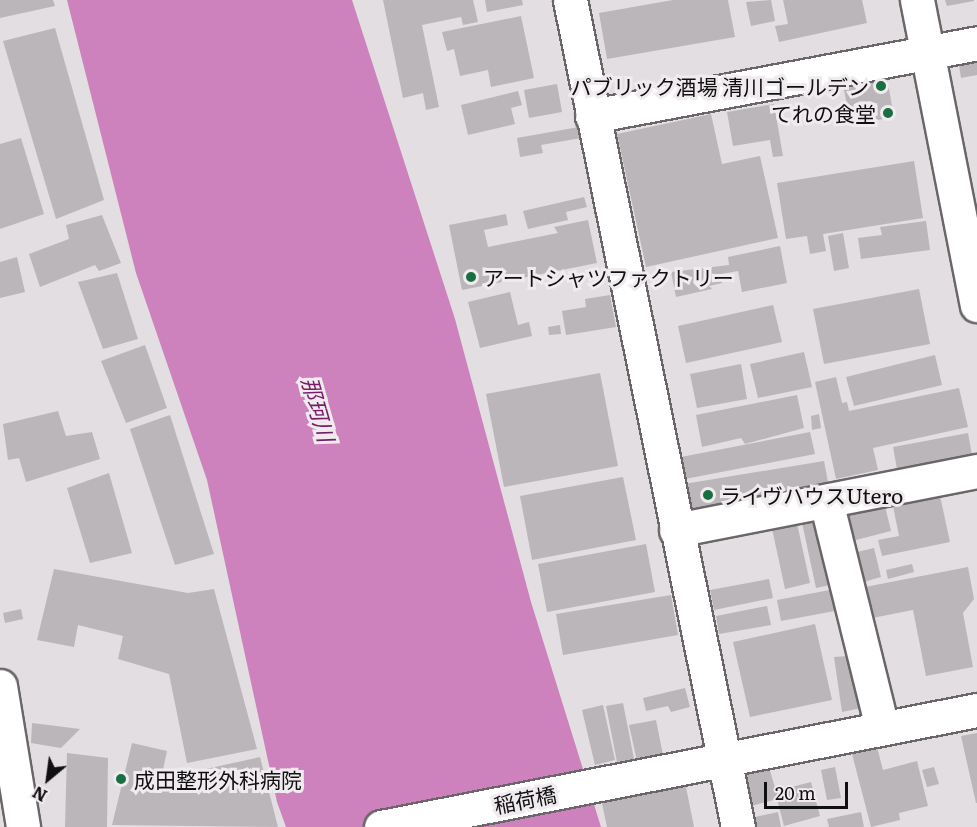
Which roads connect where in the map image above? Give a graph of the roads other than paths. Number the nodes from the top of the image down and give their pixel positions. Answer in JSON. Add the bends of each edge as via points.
{"nodes":[{"id":1,"x":570,"y":0,"type":"edge"},
{"id":2,"x":917,"y":0,"type":"edge"},
{"id":3,"x":977,"y":43,"type":"edge"},
{"id":4,"x":927,"y":52,"type":"junction"},
{"id":5,"x":592,"y":116,"type":"junction"},
{"id":6,"x":977,"y":305,"type":"edge"},
{"id":7,"x":977,"y":471,"type":"edge"},
{"id":8,"x":826,"y":501,"type":"junction"},
{"id":9,"x":676,"y":530,"type":"junction"},
{"id":10,"x":0,"y":686,"type":"edge"},
{"id":11,"x":977,"y":710,"type":"edge"},
{"id":12,"x":882,"y":728,"type":"junction"},
{"id":13,"x":722,"y":758,"type":"junction"},
{"id":14,"x":23,"y":827,"type":"edge"},
{"id":15,"x":381,"y":827,"type":"edge"},
{"id":16,"x":738,"y":827,"type":"edge"}],
"edges":[{"from":1,"to":5,"type":"street"},
{"from":2,"to":4,"type":"street"},
{"from":3,"to":4,"type":"street"},
{"from":4,"to":5,"type":"street"},
{"from":4,"to":6,"type":"street"},
{"from":5,"to":9,"type":"street"},
{"from":7,"to":8,"type":"street"},
{"from":8,"to":9,"type":"street"},
{"from":8,"to":12,"type":"street"},
{"from":9,"to":13,"type":"street"},
{"from":10,"to":14,"type":"street"},
{"from":11,"to":12,"type":"street","name":"稲荷橋"},
{"from":12,"to":13,"type":"street","name":"稲荷橋"},
{"from":13,"to":15,"type":"street","name":"稲荷橋"},
{"from":13,"to":16,"type":"street"}]}
